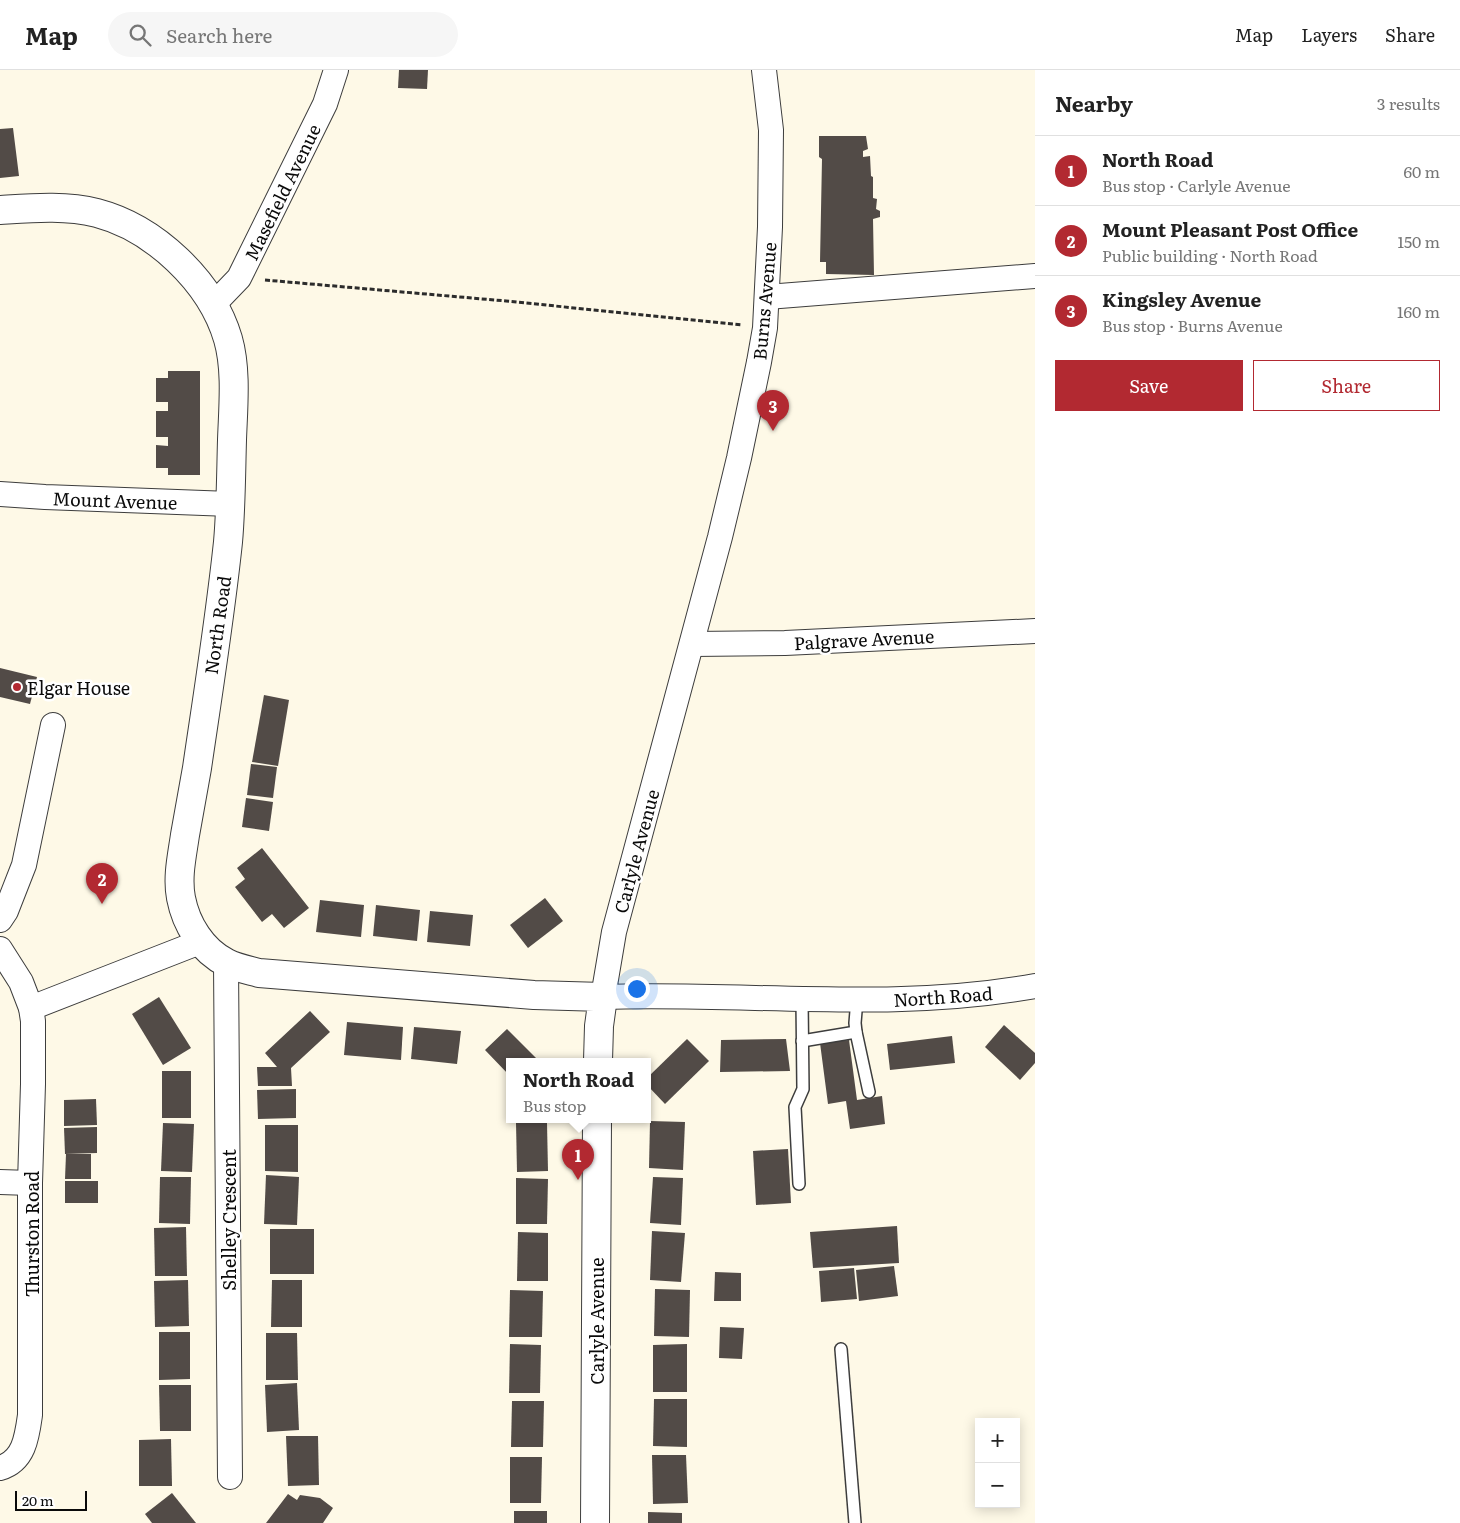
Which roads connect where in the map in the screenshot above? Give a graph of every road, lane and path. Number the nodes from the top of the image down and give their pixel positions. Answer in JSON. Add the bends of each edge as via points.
{"nodes":[{"id":1,"x":336,"y":70,"type":"edge"},
{"id":2,"x":764,"y":70,"type":"edge"},
{"id":3,"x":0,"y":210,"type":"edge"},
{"id":4,"x":1035,"y":276,"type":"edge"},
{"id":5,"x":239,"y":278,"type":"junction"},
{"id":6,"x":767,"y":297,"type":"junction"},
{"id":7,"x":213,"y":305,"type":"junction"},
{"id":8,"x":765,"y":328,"type":"junction"},
{"id":9,"x":0,"y":494,"type":"edge"},
{"id":10,"x":230,"y":504,"type":"junction"},
{"id":11,"x":1035,"y":631,"type":"edge"},
{"id":12,"x":692,"y":644,"type":"junction"},
{"id":13,"x":53,"y":725,"type":"dead end"},
{"id":14,"x":0,"y":920,"type":"edge"},
{"id":15,"x":200,"y":942,"type":"junction"},
{"id":16,"x":0,"y":949,"type":"edge"},
{"id":17,"x":226,"y":963,"type":"junction"},
{"id":18,"x":1035,"y":986,"type":"edge"},
{"id":19,"x":602,"y":997,"type":"junction"},
{"id":20,"x":802,"y":999,"type":"junction"},
{"id":21,"x":857,"y":999,"type":"junction"},
{"id":22,"x":31,"y":1008,"type":"junction"},
{"id":23,"x":856,"y":1032,"type":"junction"},
{"id":24,"x":802,"y":1041,"type":"junction"},
{"id":25,"x":598,"y":1058,"type":"edge"},
{"id":26,"x":869,"y":1092,"type":"dead end"},
{"id":27,"x":597,"y":1123,"type":"edge"},
{"id":28,"x":0,"y":1182,"type":"edge"},
{"id":29,"x":30,"y":1183,"type":"junction"},
{"id":30,"x":799,"y":1184,"type":"dead end"},
{"id":31,"x":841,"y":1348,"type":"dead end"},
{"id":32,"x":9,"y":1463,"type":"edge"},
{"id":33,"x":230,"y":1477,"type":"dead end"},
{"id":34,"x":595,"y":1523,"type":"edge"},
{"id":35,"x":855,"y":1523,"type":"edge"}],
"edges":[{"from":1,"to":5,"type":"street","name":"Masefield Avenue","via":[[325,104]]},
{"from":2,"to":6,"type":"street","name":"Burns Avenue","via":[[771,130]]},
{"from":3,"to":7,"type":"street","name":"North Road","via":[[82,210],[128,224],[169,252]]},
{"from":4,"to":6,"type":"street"},
{"from":5,"to":7,"type":"street","name":"Masefield Avenue"},
{"from":5,"to":8,"type":"path"},
{"from":6,"to":8,"type":"street","name":"Burns Avenue"},
{"from":7,"to":10,"type":"street","name":"North Road","via":[[232,354]]},
{"from":8,"to":12,"type":"street","name":"Burns Avenue","via":[[733,485]]},
{"from":9,"to":10,"type":"street","name":"Mount Avenue"},
{"from":10,"to":15,"type":"street","name":"North Road","via":[[221,608],[180,867],[180,897]]},
{"from":11,"to":12,"type":"street","name":"Palgrave Avenue","via":[[785,643]]},
{"from":12,"to":19,"type":"street","name":"Carlyle Avenue","via":[[614,932]]},
{"from":13,"to":14,"type":"street","via":[[24,865]]},
{"from":15,"to":17,"type":"street","name":"North Road"},
{"from":15,"to":22,"type":"street"},
{"from":16,"to":22,"type":"street","via":[[21,982]]},
{"from":17,"to":19,"type":"street","name":"North Road","via":[[259,973],[287,976],[534,995]]},
{"from":17,"to":33,"type":"street","name":"Shelley Crescent"},
{"from":18,"to":21,"type":"street","name":"North Road","via":[[911,1000]]},
{"from":19,"to":20,"type":"street","name":"North Road"},
{"from":19,"to":25,"type":"street","name":"Carlyle Avenue"},
{"from":20,"to":21,"type":"street","name":"North Road"},
{"from":20,"to":24,"type":"lane"},
{"from":21,"to":23,"type":"lane"},
{"from":22,"to":29,"type":"street","name":"Thurston Road","via":[[34,1036]]},
{"from":23,"to":24,"type":"lane"},
{"from":23,"to":26,"type":"lane"},
{"from":24,"to":30,"type":"lane","via":[[803,1089],[795,1107]]},
{"from":27,"to":34,"type":"street","name":"Carlyle Avenue"},
{"from":28,"to":29,"type":"street"},
{"from":29,"to":32,"type":"street","name":"Thurston Road","via":[[30,1416],[24,1444]]},
{"from":31,"to":35,"type":"lane"}]}
